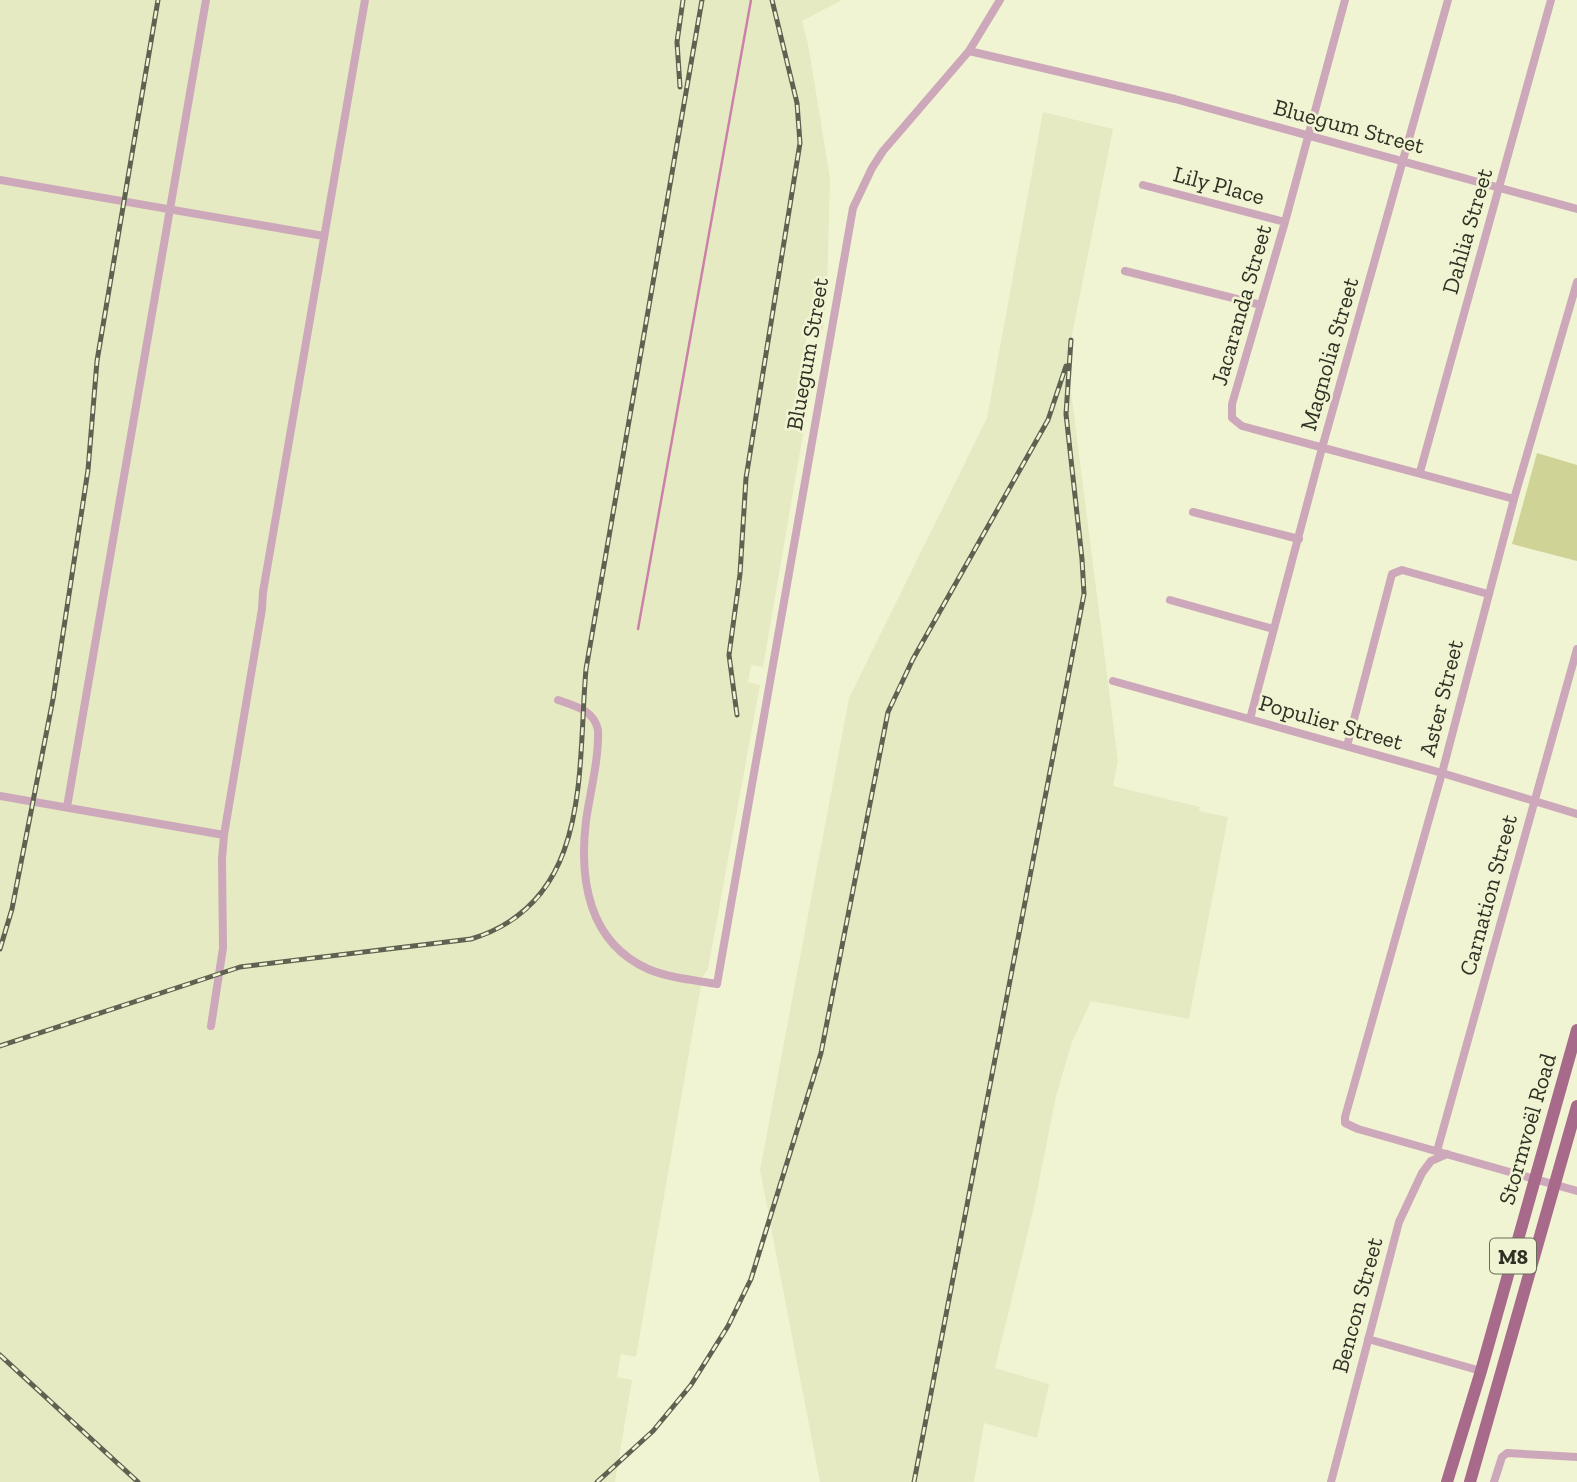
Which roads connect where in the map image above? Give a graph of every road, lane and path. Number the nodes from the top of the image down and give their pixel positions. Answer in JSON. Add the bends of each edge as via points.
{"nodes":[{"id":1,"x":206,"y":0,"type":"edge"},
{"id":2,"x":365,"y":0,"type":"edge"},
{"id":3,"x":1000,"y":0,"type":"edge"},
{"id":4,"x":1345,"y":0,"type":"edge"},
{"id":5,"x":1448,"y":0,"type":"edge"},
{"id":6,"x":1551,"y":0,"type":"edge"},
{"id":7,"x":969,"y":51,"type":"junction"},
{"id":8,"x":1308,"y":135,"type":"junction"},
{"id":9,"x":1404,"y":161,"type":"junction"},
{"id":10,"x":0,"y":180,"type":"edge"},
{"id":11,"x":1143,"y":185,"type":"dead end"},
{"id":12,"x":1499,"y":188,"type":"junction"},
{"id":13,"x":170,"y":209,"type":"junction"},
{"id":14,"x":1577,"y":209,"type":"edge"},
{"id":15,"x":1285,"y":222,"type":"junction"},
{"id":16,"x":324,"y":236,"type":"junction"},
{"id":17,"x":1125,"y":271,"type":"dead end"},
{"id":18,"x":1577,"y":282,"type":"edge"},
{"id":19,"x":1261,"y":305,"type":"junction"},
{"id":20,"x":1322,"y":448,"type":"junction"},
{"id":21,"x":1420,"y":472,"type":"junction"},
{"id":22,"x":1514,"y":499,"type":"junction"},
{"id":23,"x":1194,"y":512,"type":"dead end"},
{"id":24,"x":1299,"y":539,"type":"junction"},
{"id":25,"x":1488,"y":594,"type":"junction"},
{"id":26,"x":1170,"y":600,"type":"dead end"},
{"id":27,"x":1273,"y":629,"type":"junction"},
{"id":28,"x":1577,"y":649,"type":"edge"},
{"id":29,"x":1114,"y":681,"type":"dead end"},
{"id":30,"x":558,"y":700,"type":"dead end"},
{"id":31,"x":1250,"y":719,"type":"junction"},
{"id":32,"x":1346,"y":746,"type":"junction"},
{"id":33,"x":1442,"y":773,"type":"junction"},
{"id":34,"x":0,"y":796,"type":"edge"},
{"id":35,"x":1534,"y":802,"type":"junction"},
{"id":36,"x":67,"y":807,"type":"junction"},
{"id":37,"x":1577,"y":814,"type":"edge"},
{"id":38,"x":224,"y":835,"type":"junction"},
{"id":39,"x":211,"y":1026,"type":"dead end"},
{"id":40,"x":1577,"y":1030,"type":"edge"},
{"id":41,"x":1577,"y":1106,"type":"edge"},
{"id":42,"x":1437,"y":1151,"type":"junction"},
{"id":43,"x":1447,"y":1154,"type":"junction"},
{"id":44,"x":1535,"y":1179,"type":"junction"},
{"id":45,"x":1556,"y":1185,"type":"junction"},
{"id":46,"x":1577,"y":1191,"type":"edge"},
{"id":47,"x":1368,"y":1339,"type":"junction"},
{"id":48,"x":1481,"y":1371,"type":"junction"},
{"id":49,"x":1577,"y":1457,"type":"edge"},
{"id":50,"x":1331,"y":1482,"type":"edge"},
{"id":51,"x":1447,"y":1482,"type":"edge"},
{"id":52,"x":1470,"y":1482,"type":"edge"},
{"id":53,"x":1494,"y":1482,"type":"edge"}],
"edges":[{"from":1,"to":13,"type":"street"},
{"from":2,"to":16,"type":"street"},
{"from":3,"to":7,"type":"street"},
{"from":4,"to":8,"type":"street","name":"Jacaranda Street"},
{"from":5,"to":9,"type":"street","name":"Magnolia Street"},
{"from":6,"to":12,"type":"street","name":"Dahlia Street"},
{"from":7,"to":8,"type":"street","name":"Bluegum Street","via":[[1106,81]]},
{"from":7,"to":30,"type":"street","name":"Bluegum Street","via":[[883,151],[853,208],[717,984],[646,968],[613,943],[597,921],[587,891],[584,854],[597,725],[585,711]]},
{"from":8,"to":9,"type":"street","name":"Bluegum Street"},
{"from":8,"to":15,"type":"street","name":"Jacaranda Street"},
{"from":9,"to":12,"type":"street","name":"Bluegum Street"},
{"from":9,"to":20,"type":"street","name":"Magnolia Street"},
{"from":10,"to":13,"type":"street"},
{"from":11,"to":15,"type":"street","name":"Lily Place"},
{"from":12,"to":14,"type":"street","name":"Bluegum Street"},
{"from":12,"to":21,"type":"street","name":"Dahlia Street"},
{"from":13,"to":16,"type":"street"},
{"from":13,"to":36,"type":"street"},
{"from":15,"to":19,"type":"street","name":"Jacaranda Street"},
{"from":16,"to":38,"type":"street"},
{"from":17,"to":19,"type":"street"},
{"from":18,"to":22,"type":"street","name":"Aster Street"},
{"from":19,"to":20,"type":"street","name":"Jacaranda Street","via":[[1232,418],[1242,426]]},
{"from":20,"to":21,"type":"street","name":"Jacaranda Street"},
{"from":20,"to":24,"type":"street","name":"Magnolia Street"},
{"from":21,"to":22,"type":"street","name":"Jacaranda Street"},
{"from":22,"to":25,"type":"street","name":"Aster Street"},
{"from":23,"to":24,"type":"street"},
{"from":24,"to":27,"type":"street","name":"Magnolia Street"},
{"from":25,"to":32,"type":"street","via":[[1402,570],[1392,574]]},
{"from":25,"to":33,"type":"street","name":"Aster Street"},
{"from":26,"to":27,"type":"street"},
{"from":27,"to":31,"type":"street","name":"Magnolia Street"},
{"from":28,"to":35,"type":"street","name":"Carnation Street"},
{"from":29,"to":31,"type":"street","name":"Populier Street"},
{"from":31,"to":32,"type":"street","name":"Populier Street"},
{"from":32,"to":33,"type":"street","name":"Populier Street"},
{"from":33,"to":35,"type":"street","name":"Populier Street"},
{"from":33,"to":42,"type":"street","name":"Aster Street","via":[[1345,1123]]},
{"from":34,"to":36,"type":"street"},
{"from":35,"to":37,"type":"street","name":"Populier Street"},
{"from":35,"to":42,"type":"street","name":"Carnation Street"},
{"from":36,"to":38,"type":"street"},
{"from":38,"to":39,"type":"street","via":[[223,948]]},
{"from":40,"to":44,"type":"main road","name":"Stormvoël Road","number":"M8"},
{"from":41,"to":45,"type":"main road","name":"Stormvoël Road","number":"M8"},
{"from":42,"to":43,"type":"street"},
{"from":43,"to":44,"type":"street"},
{"from":43,"to":47,"type":"street","name":"Bencon Street","via":[[1431,1161],[1422,1173],[1399,1222]]},
{"from":44,"to":45,"type":"street"},
{"from":44,"to":48,"type":"main road","name":"Stormvoël Road","number":"M8"},
{"from":45,"to":46,"type":"street"},
{"from":45,"to":52,"type":"main road","name":"Stormvoël Road","number":"M8"},
{"from":47,"to":48,"type":"street"},
{"from":47,"to":50,"type":"street","name":"Bencon Street"},
{"from":48,"to":51,"type":"main road","name":"Stormvoël Road","number":"M8"},
{"from":49,"to":53,"type":"street","via":[[1511,1452],[1500,1461]]}]}
